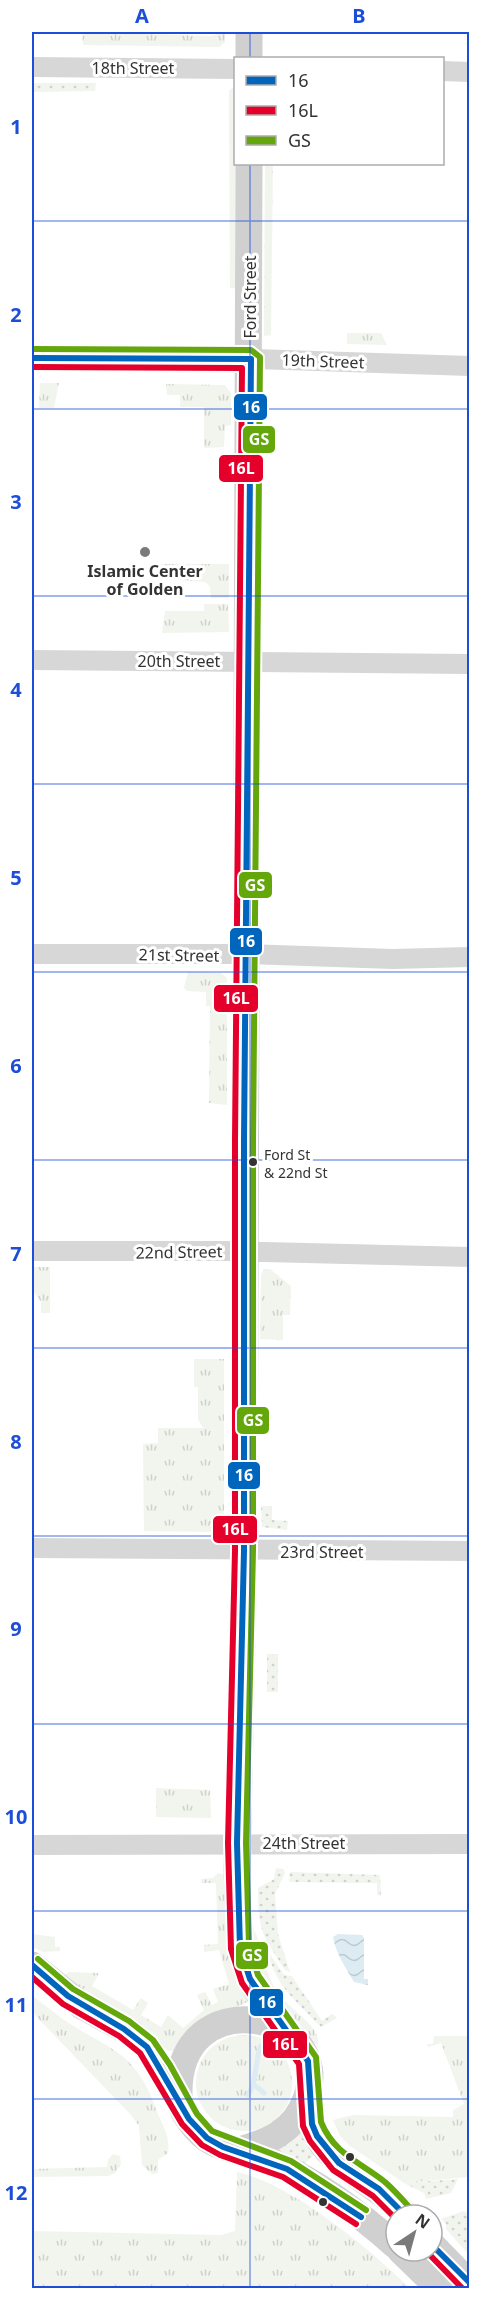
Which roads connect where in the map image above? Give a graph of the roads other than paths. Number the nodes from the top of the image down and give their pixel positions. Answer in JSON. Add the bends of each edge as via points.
{"nodes":[{"id":1,"x":249,"y":32,"type":"edge"},
{"id":2,"x":249,"y":57,"type":"edge"},
{"id":3,"x":32,"y":67,"type":"edge"},
{"id":4,"x":234,"y":69,"type":"edge"},
{"id":5,"x":444,"y":71,"type":"edge"},
{"id":6,"x":470,"y":72,"type":"edge"},
{"id":7,"x":249,"y":165,"type":"edge"},
{"id":8,"x":32,"y":358,"type":"edge"},
{"id":9,"x":251,"y":359,"type":"junction"},
{"id":10,"x":470,"y":366,"type":"edge"},
{"id":11,"x":32,"y":660,"type":"edge"},
{"id":12,"x":249,"y":662,"type":"junction"},
{"id":13,"x":470,"y":664,"type":"edge"},
{"id":14,"x":32,"y":954,"type":"edge"},
{"id":15,"x":246,"y":954,"type":"junction"},
{"id":16,"x":470,"y":957,"type":"edge"},
{"id":17,"x":32,"y":1251,"type":"edge"},
{"id":18,"x":244,"y":1252,"type":"junction"},
{"id":19,"x":470,"y":1257,"type":"edge"},
{"id":20,"x":32,"y":1548,"type":"edge"},
{"id":21,"x":244,"y":1551,"type":"junction"},
{"id":22,"x":470,"y":1551,"type":"edge"},
{"id":23,"x":237,"y":1843,"type":"junction"},
{"id":24,"x":470,"y":1844,"type":"edge"},
{"id":25,"x":32,"y":1845,"type":"edge"},
{"id":26,"x":32,"y":1965,"type":"edge"},
{"id":27,"x":290,"y":2035,"type":"junction"},
{"id":28,"x":309,"y":2089,"type":"junction"},
{"id":29,"x":178,"y":2097,"type":"junction"},
{"id":30,"x":237,"y":2151,"type":"junction"},
{"id":31,"x":393,"y":2203,"type":"edge"},
{"id":32,"x":384,"y":2236,"type":"edge"},
{"id":33,"x":444,"y":2257,"type":"edge"},
{"id":34,"x":413,"y":2263,"type":"edge"},
{"id":35,"x":470,"y":2284,"type":"edge"},
{"id":36,"x":439,"y":2289,"type":"edge"}],
"edges":[{"from":1,"to":2,"type":"main road"},
{"from":3,"to":4,"type":"street","name":"18th Street"},
{"from":5,"to":6,"type":"street"},
{"from":7,"to":9,"type":"main road","name":"Ford Street"},
{"from":8,"to":9,"type":"main road","name":"19th Street"},
{"from":9,"to":10,"type":"street","name":"19th Street"},
{"from":9,"to":12,"type":"main road","name":"Ford Street"},
{"from":11,"to":12,"type":"street","name":"20th Street"},
{"from":12,"to":13,"type":"street","name":"20th Street"},
{"from":12,"to":15,"type":"main road","name":"Ford Street"},
{"from":14,"to":15,"type":"street","name":"21st Street"},
{"from":15,"to":16,"type":"street","name":"21st Street","via":[[393,959]]},
{"from":15,"to":18,"type":"main road","name":"Ford Street"},
{"from":17,"to":18,"type":"street","name":"22nd Street"},
{"from":18,"to":19,"type":"street","name":"22nd Street"},
{"from":18,"to":21,"type":"main road","name":"Ford Street"},
{"from":20,"to":21,"type":"street","name":"23rd Street"},
{"from":21,"to":22,"type":"street","name":"23rd Street"},
{"from":21,"to":23,"type":"main road","name":"Ford Street"},
{"from":23,"to":24,"type":"street","name":"24th Street"},
{"from":23,"to":25,"type":"street","name":"24th Street"},
{"from":23,"to":27,"type":"main road","name":"Ford Street","via":[[240,1948],[250,1979]]},
{"from":26,"to":29,"type":"main road","via":[[82,2006],[132,2033],[147,2048]]},
{"from":27,"to":28,"type":"main road","via":[[308,2061]]},
{"from":27,"to":29,"type":"main road","via":[[255,2019],[233,2019],[215,2025],[187,2051]]},
{"from":28,"to":30,"type":"main road","via":[[294,2123],[274,2139]]},
{"from":28,"to":31,"type":"main road","via":[[312,2124],[327,2151]]},
{"from":29,"to":30,"type":"main road","via":[[197,2130],[222,2147]]},
{"from":30,"to":32,"type":"main road","via":[[275,2163],[299,2176],[336,2198]]},
{"from":33,"to":35,"type":"main road"},
{"from":34,"to":36,"type":"main road"}]}
